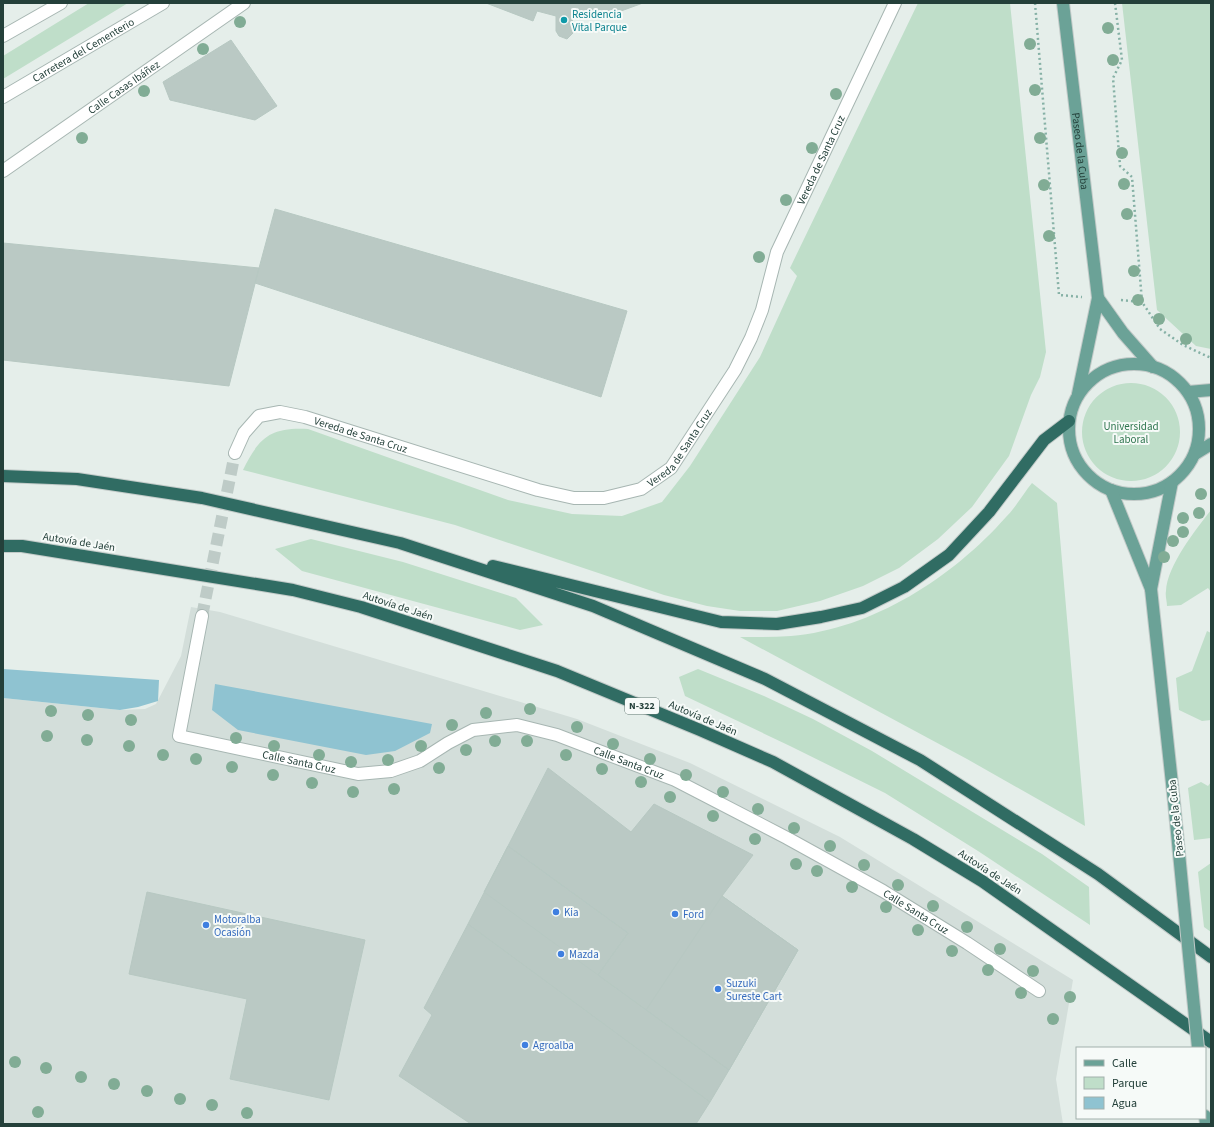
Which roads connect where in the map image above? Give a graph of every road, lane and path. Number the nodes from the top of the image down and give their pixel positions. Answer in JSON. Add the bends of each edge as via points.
{"nodes":[{"id":1,"x":61,"y":3,"type":"edge"},
{"id":2,"x":163,"y":3,"type":"edge"},
{"id":3,"x":244,"y":3,"type":"edge"},
{"id":4,"x":895,"y":3,"type":"edge"},
{"id":5,"x":1034,"y":3,"type":"edge"},
{"id":6,"x":1063,"y":3,"type":"edge"},
{"id":7,"x":1115,"y":3,"type":"edge"},
{"id":8,"x":3,"y":36,"type":"edge"},
{"id":9,"x":3,"y":97,"type":"edge"},
{"id":10,"x":3,"y":171,"type":"edge"},
{"id":11,"x":1059,"y":295,"type":"dead end"},
{"id":12,"x":1098,"y":298,"type":"junction"},
{"id":13,"x":1211,"y":358,"type":"edge"},
{"id":14,"x":1152,"y":366,"type":"junction"},
{"id":15,"x":1211,"y":390,"type":"edge"},
{"id":16,"x":1188,"y":392,"type":"junction"},
{"id":17,"x":1077,"y":397,"type":"junction"},
{"id":18,"x":1069,"y":421,"type":"junction"},
{"id":19,"x":1211,"y":444,"type":"edge"},
{"id":20,"x":235,"y":453,"type":"tunnel mouth"},
{"id":21,"x":1195,"y":454,"type":"junction"},
{"id":22,"x":3,"y":476,"type":"edge"},
{"id":23,"x":1172,"y":482,"type":"junction"},
{"id":24,"x":1111,"y":490,"type":"junction"},
{"id":25,"x":400,"y":543,"type":"junction"},
{"id":26,"x":3,"y":546,"type":"edge"},
{"id":27,"x":1151,"y":589,"type":"junction"},
{"id":28,"x":202,"y":616,"type":"tunnel mouth"},
{"id":29,"x":1211,"y":957,"type":"edge"},
{"id":30,"x":1039,"y":991,"type":"dead end"},
{"id":31,"x":1211,"y":1042,"type":"edge"},
{"id":32,"x":1198,"y":1047,"type":"edge"}],
"edges":[{"from":1,"to":8,"type":"street"},
{"from":2,"to":9,"type":"street","name":"Carretera del Cementerio"},
{"from":3,"to":10,"type":"street","name":"Calle Casas Ibáñez"},
{"from":4,"to":20,"type":"street","name":"Vereda de Santa Cruz","via":[[777,252],[762,310],[735,370],[671,468],[641,489],[604,498],[574,498],[538,490],[305,417],[280,412],[259,416],[244,433]]},
{"from":5,"to":11,"type":"path"},
{"from":6,"to":12,"type":"main road","name":"Paseo de la Cuba"},
{"from":7,"to":13,"type":"path","via":[[1122,60],[1113,78],[1120,166],[1132,177],[1142,302],[1160,329],[1183,345]]},
{"from":12,"to":14,"type":"main road","via":[[1123,333]]},
{"from":12,"to":17,"type":"main road"},
{"from":14,"to":16,"type":"main road","via":[[1168,374]]},
{"from":14,"to":17,"type":"main road","via":[[1135,364],[1107,370],[1088,383]]},
{"from":15,"to":16,"type":"main road"},
{"from":16,"to":21,"type":"main road","via":[[1197,412],[1199,426]]},
{"from":17,"to":18,"type":"main road"},
{"from":18,"to":24,"type":"main road","via":[[1070,443],[1079,464],[1093,480]]},
{"from":18,"to":25,"type":"highway","via":[[1044,440],[989,512],[948,555],[904,587],[862,608],[821,617],[777,624],[721,622]]},
{"from":19,"to":21,"type":"main road"},
{"from":21,"to":23,"type":"main road","via":[[1185,470]]},
{"from":22,"to":25,"type":"highway","via":[[77,479],[202,498]]},
{"from":23,"to":24,"type":"main road","via":[[1153,492],[1132,494]]},
{"from":23,"to":27,"type":"main road","name":"Paseo de la Cuba"},
{"from":24,"to":27,"type":"main road","name":"Paseo de la Cuba"},
{"from":25,"to":29,"type":"highway","via":[[593,606],[765,679],[920,760],[1098,874]]},
{"from":26,"to":31,"type":"highway","name":"Autovía de Jaén","number":"N-322","via":[[22,546],[293,590],[361,607],[557,671],[773,762],[913,839],[982,881]]},
{"from":27,"to":32,"type":"main road","name":"Paseo de la Cuba","bridge":true},
{"from":28,"to":30,"type":"street","name":"Calle Santa Cruz","via":[[179,736],[358,774],[391,771],[420,761],[473,730],[517,725],[556,735],[675,780],[787,838],[883,891]]}]}
